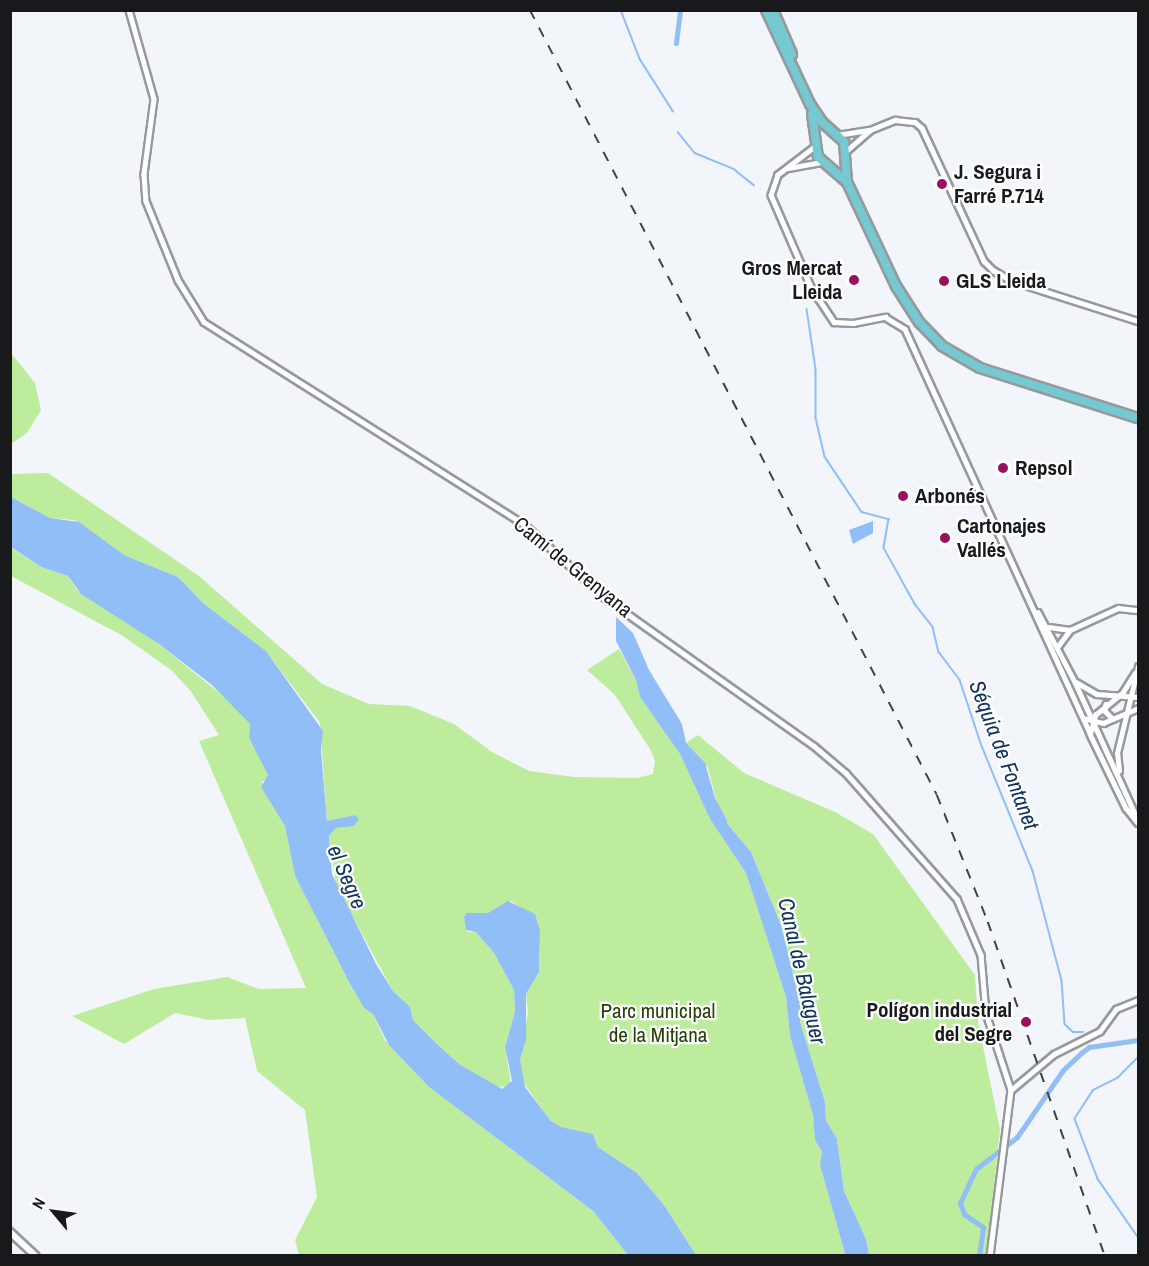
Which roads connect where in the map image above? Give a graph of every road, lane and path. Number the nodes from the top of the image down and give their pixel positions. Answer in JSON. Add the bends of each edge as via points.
{"nodes":[{"id":1,"x":129,"y":10,"type":"edge"},
{"id":2,"x":766,"y":10,"type":"edge"},
{"id":3,"x":773,"y":10,"type":"edge"},
{"id":4,"x":805,"y":93,"type":"junction"},
{"id":5,"x":810,"y":104,"type":"junction"},
{"id":6,"x":870,"y":130,"type":"junction"},
{"id":7,"x":836,"y":135,"type":"junction"},
{"id":8,"x":816,"y":145,"type":"junction"},
{"id":9,"x":844,"y":153,"type":"junction"},
{"id":10,"x":825,"y":163,"type":"junction"},
{"id":11,"x":788,"y":168,"type":"junction"},
{"id":12,"x":847,"y":182,"type":"junction"},
{"id":13,"x":1138,"y":321,"type":"edge"},
{"id":14,"x":1138,"y":418,"type":"edge"},
{"id":15,"x":1035,"y":606,"type":"junction"},
{"id":16,"x":1138,"y":610,"type":"edge"},
{"id":17,"x":1049,"y":627,"type":"junction"},
{"id":18,"x":1070,"y":630,"type":"junction"},
{"id":19,"x":1058,"y":646,"type":"junction"},
{"id":20,"x":1138,"y":667,"type":"edge"},
{"id":21,"x":1138,"y":676,"type":"edge"},
{"id":22,"x":1075,"y":682,"type":"junction"},
{"id":23,"x":1138,"y":685,"type":"edge"},
{"id":24,"x":1120,"y":694,"type":"junction"},
{"id":25,"x":1131,"y":695,"type":"junction"},
{"id":26,"x":1138,"y":697,"type":"edge"},
{"id":27,"x":1106,"y":704,"type":"junction"},
{"id":28,"x":1138,"y":708,"type":"edge"},
{"id":29,"x":1126,"y":713,"type":"junction"},
{"id":30,"x":1083,"y":718,"type":"junction"},
{"id":31,"x":1114,"y":719,"type":"junction"},
{"id":32,"x":1092,"y":723,"type":"junction"},
{"id":33,"x":1090,"y":734,"type":"junction"},
{"id":34,"x":1119,"y":776,"type":"junction"},
{"id":35,"x":1138,"y":823,"type":"edge"},
{"id":36,"x":1138,"y":1000,"type":"edge"},
{"id":37,"x":1011,"y":1090,"type":"junction"},
{"id":38,"x":10,"y":1232,"type":"edge"},
{"id":39,"x":36,"y":1256,"type":"edge"},
{"id":40,"x":990,"y":1256,"type":"edge"}],
"edges":[{"from":1,"to":37,"type":"street","name":"Camí de Grenyana","via":[[154,99],[144,174],[146,201],[178,280],[204,322],[525,525],[605,598],[830,759],[962,906],[983,961],[984,1003]]},
{"from":2,"to":4,"type":"main road"},
{"from":3,"to":4,"type":"main road"},
{"from":4,"to":5,"type":"main road"},
{"from":5,"to":7,"type":"main road"},
{"from":5,"to":8,"type":"main road"},
{"from":6,"to":7,"type":"street"},
{"from":6,"to":9,"type":"street"},
{"from":6,"to":13,"type":"street","via":[[906,119],[922,128],[984,261],[997,274]]},
{"from":7,"to":8,"type":"main road","via":[[825,135]]},
{"from":7,"to":9,"type":"main road","via":[[844,142]]},
{"from":8,"to":10,"type":"main road","via":[[818,157]]},
{"from":8,"to":11,"type":"street"},
{"from":9,"to":10,"type":"main road","via":[[838,161]]},
{"from":9,"to":12,"type":"main road"},
{"from":10,"to":11,"type":"street"},
{"from":10,"to":12,"type":"main road"},
{"from":11,"to":15,"type":"street","via":[[772,184],[771,200],[825,313],[838,323],[885,317],[905,329]]},
{"from":12,"to":14,"type":"main road","via":[[902,298],[942,346],[987,371]]},
{"from":15,"to":17,"type":"street"},
{"from":15,"to":30,"type":"street"},
{"from":16,"to":18,"type":"street","via":[[1118,608]]},
{"from":17,"to":18,"type":"street"},
{"from":17,"to":19,"type":"street"},
{"from":18,"to":19,"type":"street"},
{"from":19,"to":22,"type":"street"},
{"from":20,"to":24,"type":"street"},
{"from":20,"to":25,"type":"street"},
{"from":21,"to":23,"type":"street"},
{"from":22,"to":24,"type":"street","via":[[1097,694]]},
{"from":22,"to":32,"type":"street"},
{"from":24,"to":25,"type":"street"},
{"from":24,"to":27,"type":"street"},
{"from":25,"to":26,"type":"street"},
{"from":25,"to":29,"type":"street"},
{"from":27,"to":31,"type":"street","via":[[1105,711]]},
{"from":27,"to":32,"type":"street"},
{"from":28,"to":29,"type":"street"},
{"from":29,"to":31,"type":"street"},
{"from":29,"to":34,"type":"street","via":[[1117,753]]},
{"from":30,"to":32,"type":"street"},
{"from":30,"to":33,"type":"street"},
{"from":31,"to":32,"type":"street"},
{"from":32,"to":33,"type":"street"},
{"from":32,"to":34,"type":"street"},
{"from":33,"to":35,"type":"street","via":[[1126,808]]},
{"from":34,"to":35,"type":"street"},
{"from":36,"to":37,"type":"street","via":[[1116,1009],[1100,1031],[1049,1058]]},
{"from":37,"to":40,"type":"street"},
{"from":38,"to":39,"type":"street"}]}
